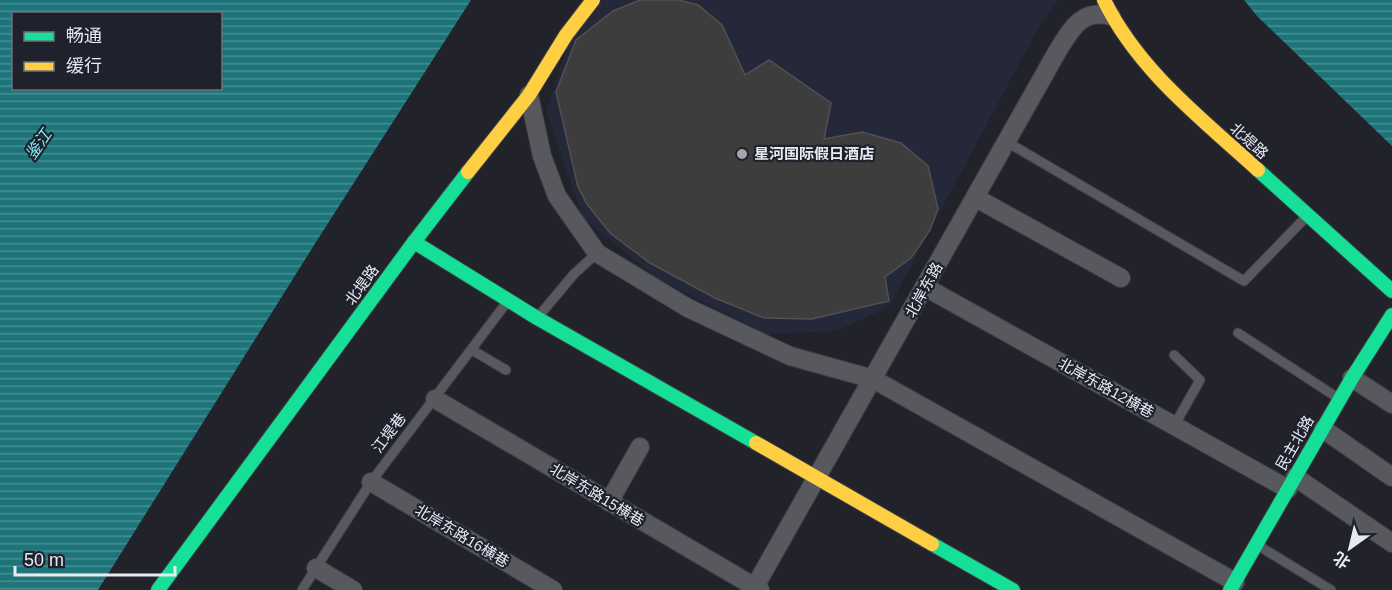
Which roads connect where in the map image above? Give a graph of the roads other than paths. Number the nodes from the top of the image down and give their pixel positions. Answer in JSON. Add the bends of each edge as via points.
{"nodes":[{"id":1,"x":593,"y":0,"type":"edge"},
{"id":2,"x":1086,"y":0,"type":"edge"},
{"id":3,"x":1108,"y":8,"type":"edge"},
{"id":4,"x":1081,"y":19,"type":"junction"},
{"id":5,"x":529,"y":95,"type":"junction"},
{"id":6,"x":1007,"y":141,"type":"junction"},
{"id":7,"x":976,"y":198,"type":"junction"},
{"id":8,"x":1308,"y":215,"type":"junction"},
{"id":9,"x":414,"y":242,"type":"junction"},
{"id":10,"x":597,"y":253,"type":"junction"},
{"id":11,"x":1120,"y":279,"type":"dead end"},
{"id":12,"x":925,"y":288,"type":"junction"},
{"id":13,"x":1392,"y":291,"type":"edge"},
{"id":14,"x":508,"y":300,"type":"junction"},
{"id":15,"x":1392,"y":315,"type":"edge"},
{"id":16,"x":537,"y":318,"type":"junction"},
{"id":17,"x":1238,"y":333,"type":"dead end"},
{"id":18,"x":472,"y":350,"type":"junction"},
{"id":19,"x":1174,"y":355,"type":"dead end"},
{"id":20,"x":506,"y":370,"type":"dead end"},
{"id":21,"x":1352,"y":378,"type":"junction"},
{"id":22,"x":873,"y":379,"type":"junction"},
{"id":23,"x":435,"y":399,"type":"junction"},
{"id":24,"x":1340,"y":399,"type":"junction"},
{"id":25,"x":1392,"y":404,"type":"edge"},
{"id":26,"x":1174,"y":426,"type":"junction"},
{"id":27,"x":1323,"y":429,"type":"junction"},
{"id":28,"x":640,"y":447,"type":"dead end"},
{"id":29,"x":1392,"y":477,"type":"edge"},
{"id":30,"x":817,"y":478,"type":"junction"},
{"id":31,"x":371,"y":482,"type":"junction"},
{"id":32,"x":1292,"y":483,"type":"junction"},
{"id":33,"x":609,"y":502,"type":"junction"},
{"id":34,"x":1392,"y":543,"type":"edge"},
{"id":35,"x":1257,"y":544,"type":"junction"},
{"id":36,"x":316,"y":568,"type":"junction"},
{"id":37,"x":1233,"y":586,"type":"edge"},
{"id":38,"x":756,"y":589,"type":"edge"},
{"id":39,"x":158,"y":590,"type":"edge"},
{"id":40,"x":303,"y":590,"type":"edge"},
{"id":41,"x":352,"y":590,"type":"edge"},
{"id":42,"x":553,"y":590,"type":"edge"},
{"id":43,"x":1012,"y":590,"type":"edge"},
{"id":44,"x":1331,"y":590,"type":"edge"}],
"edges":[{"from":1,"to":5,"type":"main road","name":"北堤路"},
{"from":2,"to":4,"type":"street"},
{"from":3,"to":4,"type":"street"},
{"from":3,"to":8,"type":"main road","name":"北堤路","via":[[1134,51],[1159,80]]},
{"from":4,"to":6,"type":"street","name":"北岸东路"},
{"from":5,"to":9,"type":"main road","name":"北堤路"},
{"from":5,"to":10,"type":"street","via":[[542,156],[557,195]]},
{"from":6,"to":7,"type":"street","name":"北岸东路"},
{"from":6,"to":8,"type":"lane","via":[[1244,281]]},
{"from":7,"to":11,"type":"street"},
{"from":7,"to":12,"type":"street","name":"北岸东路"},
{"from":8,"to":13,"type":"main road","name":"北堤路"},
{"from":9,"to":14,"type":"main road"},
{"from":9,"to":39,"type":"main road","name":"北堤路"},
{"from":10,"to":16,"type":"lane"},
{"from":10,"to":22,"type":"street","via":[[688,308],[790,356]]},
{"from":12,"to":22,"type":"street","name":"北岸东路"},
{"from":12,"to":26,"type":"street","name":"北岸东路12横巷"},
{"from":14,"to":16,"type":"main road"},
{"from":14,"to":18,"type":"lane","name":"江堤巷"},
{"from":15,"to":21,"type":"main road","name":"民主北路"},
{"from":16,"to":30,"type":"main road"},
{"from":17,"to":24,"type":"lane"},
{"from":18,"to":20,"type":"lane"},
{"from":18,"to":23,"type":"lane","name":"江堤巷"},
{"from":19,"to":26,"type":"lane","via":[[1200,380]]},
{"from":21,"to":24,"type":"main road","name":"民主北路"},
{"from":21,"to":25,"type":"street"},
{"from":22,"to":30,"type":"street","name":"北岸东路"},
{"from":22,"to":37,"type":"street"},
{"from":23,"to":31,"type":"lane","name":"江堤巷"},
{"from":23,"to":33,"type":"street","name":"北岸东路15横巷"},
{"from":24,"to":27,"type":"main road","name":"民主北路"},
{"from":26,"to":32,"type":"street","name":"北岸东路12横巷"},
{"from":27,"to":29,"type":"street"},
{"from":27,"to":32,"type":"main road","name":"民主北路"},
{"from":28,"to":33,"type":"street"},
{"from":30,"to":38,"type":"street","name":"北岸东路"},
{"from":30,"to":43,"type":"main road"},
{"from":31,"to":36,"type":"lane","name":"江堤巷"},
{"from":31,"to":42,"type":"street","name":"北岸东路16横巷"},
{"from":32,"to":34,"type":"street","name":"北岸东路12横巷"},
{"from":32,"to":35,"type":"main road","name":"民主北路"},
{"from":33,"to":38,"type":"street","name":"北岸东路15横巷"},
{"from":35,"to":37,"type":"main road","name":"民主北路"},
{"from":35,"to":44,"type":"lane"},
{"from":36,"to":40,"type":"lane","name":"江堤巷"},
{"from":36,"to":41,"type":"street"}]}
